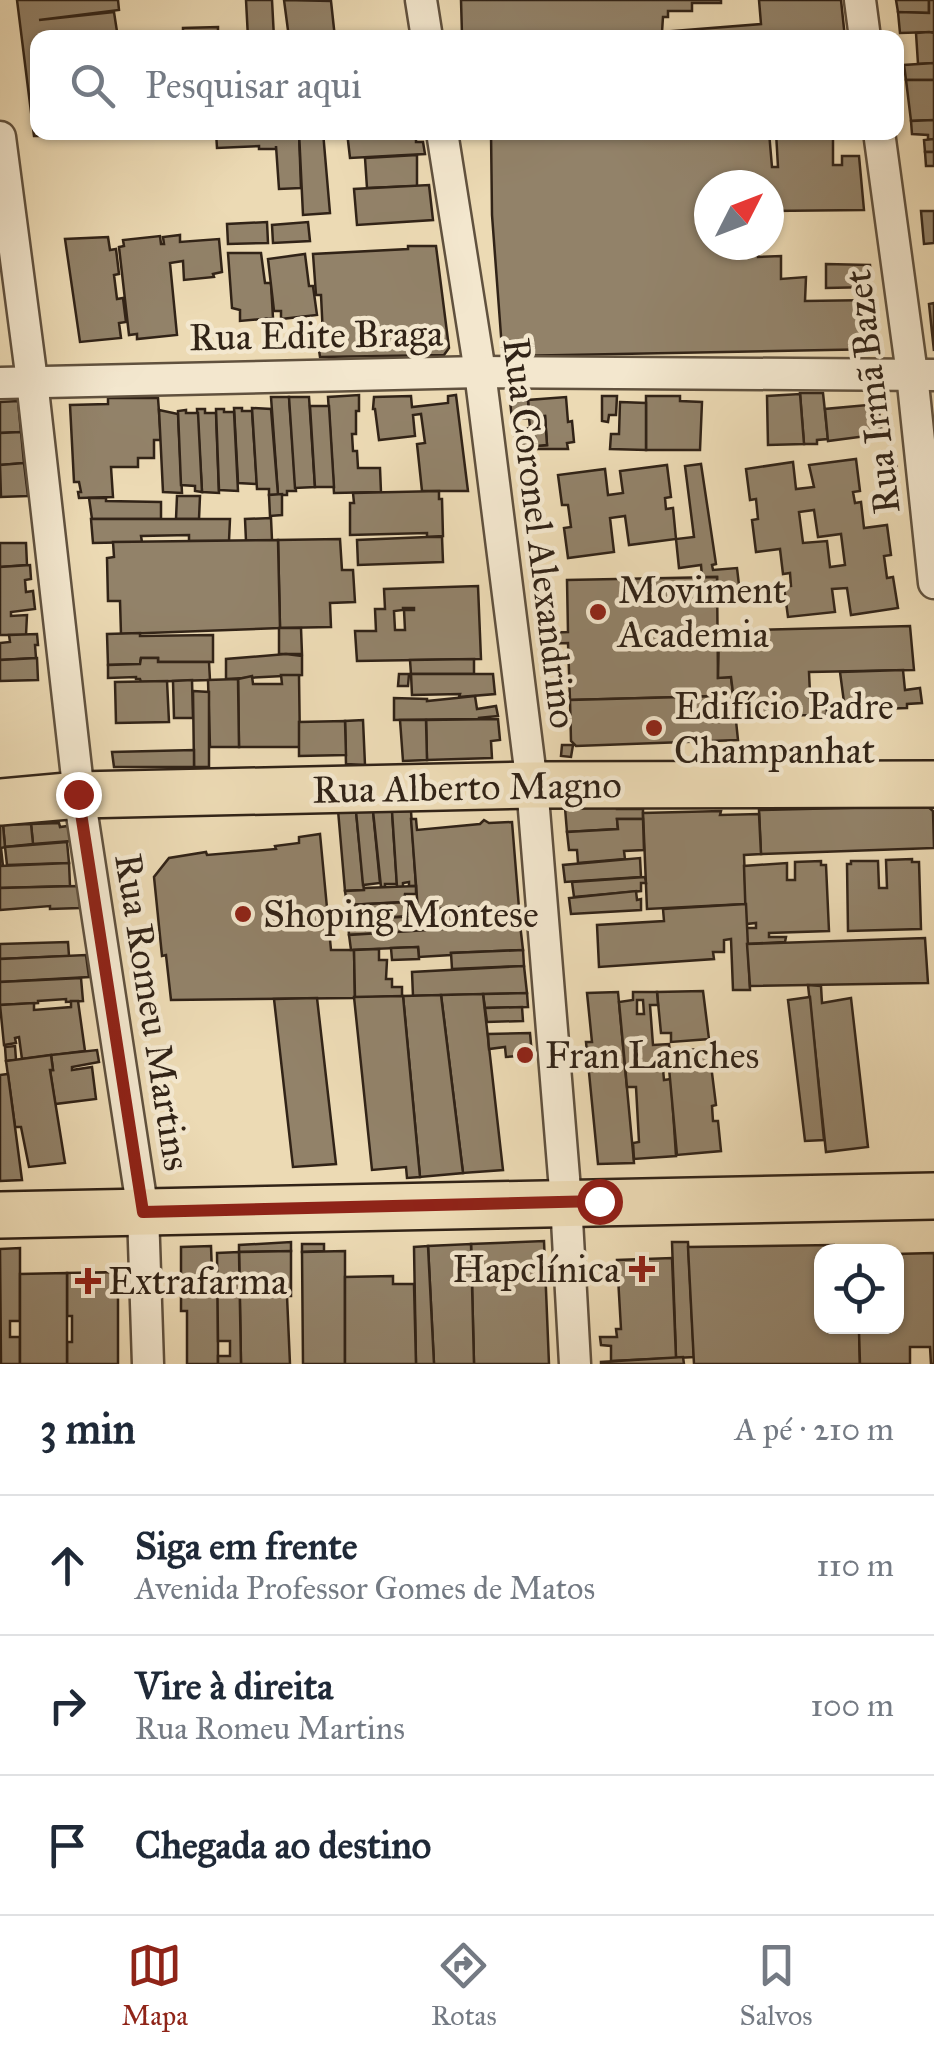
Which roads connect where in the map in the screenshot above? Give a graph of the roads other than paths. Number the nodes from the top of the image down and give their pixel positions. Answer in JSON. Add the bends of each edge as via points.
{"nodes":[{"id":1,"x":421,"y":0,"type":"edge"},
{"id":2,"x":860,"y":0,"type":"edge"},
{"id":3,"x":426,"y":30,"type":"edge"},
{"id":4,"x":865,"y":30,"type":"edge"},
{"id":5,"x":0,"y":138,"type":"edge"},
{"id":6,"x":443,"y":140,"type":"edge"},
{"id":7,"x":879,"y":140,"type":"edge"},
{"id":8,"x":480,"y":372,"type":"junction"},
{"id":9,"x":923,"y":374,"type":"edge"},
{"id":10,"x":32,"y":381,"type":"junction"},
{"id":11,"x":0,"y":383,"type":"edge"},
{"id":12,"x":934,"y":583,"type":"edge"},
{"id":13,"x":934,"y":784,"type":"edge"},
{"id":14,"x":532,"y":785,"type":"junction"},
{"id":15,"x":78,"y":794,"type":"junction"},
{"id":16,"x":0,"y":802,"type":"edge"},
{"id":17,"x":934,"y":1196,"type":"edge"},
{"id":18,"x":566,"y":1202,"type":"junction"},
{"id":19,"x":143,"y":1212,"type":"junction"},
{"id":20,"x":0,"y":1215,"type":"edge"},
{"id":21,"x":148,"y":1364,"type":"edge"},
{"id":22,"x":575,"y":1364,"type":"edge"}],
"edges":[{"from":1,"to":3,"type":"street"},
{"from":2,"to":4,"type":"street"},
{"from":5,"to":10,"type":"street","name":"Rua Romeu Martins"},
{"from":6,"to":8,"type":"street","name":"Rua Coronel Alexandrino"},
{"from":7,"to":9,"type":"street","name":"Rua Irmã Bazet"},
{"from":8,"to":9,"type":"street","name":"Rua Edite Braga"},
{"from":8,"to":10,"type":"street","name":"Rua Edite Braga"},
{"from":8,"to":14,"type":"street","name":"Rua Coronel Alexandrino"},
{"from":9,"to":12,"type":"street","name":"Rua Irmã Bazet"},
{"from":10,"to":11,"type":"street","name":"Rua Edite Braga"},
{"from":10,"to":15,"type":"street","name":"Rua Romeu Martins"},
{"from":13,"to":14,"type":"main road","name":"Rua Alberto Magno"},
{"from":14,"to":15,"type":"main road","name":"Rua Alberto Magno"},
{"from":14,"to":18,"type":"street","name":"Rua Coronel Alexandrino"},
{"from":15,"to":16,"type":"main road","name":"Rua Alberto Magno"},
{"from":15,"to":19,"type":"street","name":"Rua Romeu Martins"},
{"from":17,"to":18,"type":"main road"},
{"from":18,"to":19,"type":"main road"},
{"from":18,"to":22,"type":"street","name":"Rua Coronel Alexandrino"},
{"from":19,"to":20,"type":"main road"},
{"from":19,"to":21,"type":"street","name":"Rua Romeu Martins"}]}
